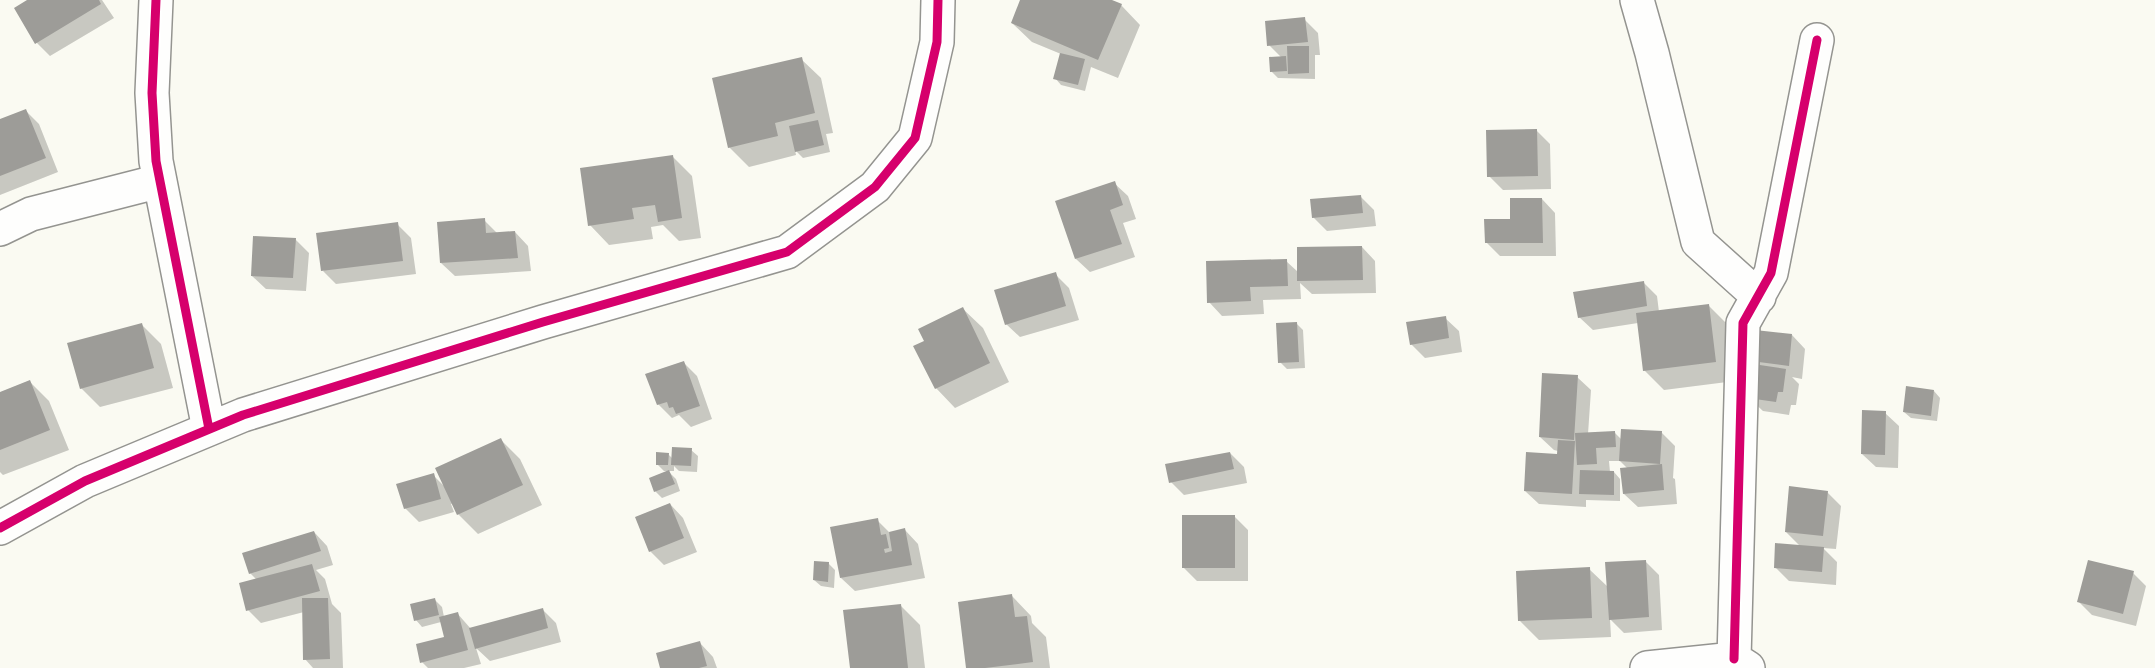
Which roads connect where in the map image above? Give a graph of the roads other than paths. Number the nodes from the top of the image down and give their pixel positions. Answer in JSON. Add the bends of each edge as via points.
{"nodes":[{"id":1,"x":156,"y":0,"type":"edge"},
{"id":2,"x":938,"y":0,"type":"edge"},
{"id":3,"x":1637,"y":0,"type":"edge"},
{"id":4,"x":1817,"y":40,"type":"dead end"},
{"id":5,"x":160,"y":181,"type":"junction"},
{"id":6,"x":0,"y":230,"type":"edge"},
{"id":7,"x":1759,"y":297,"type":"junction"},
{"id":8,"x":209,"y":429,"type":"junction"},
{"id":9,"x":0,"y":528,"type":"edge"},
{"id":10,"x":1741,"y":663,"type":"edge"},
{"id":11,"x":1647,"y":668,"type":"edge"}],
"edges":[{"from":1,"to":5,"type":"street","via":[[152,93]]},
{"from":2,"to":8,"type":"street","via":[[936,42],[915,138],[875,187],[787,252],[521,329]]},
{"from":3,"to":7,"type":"street","via":[[1698,242]]},
{"from":4,"to":7,"type":"street","via":[[1771,273]]},
{"from":5,"to":6,"type":"street","via":[[31,214]]},
{"from":5,"to":8,"type":"street"},
{"from":7,"to":10,"type":"street","via":[[1743,323]]},
{"from":8,"to":9,"type":"street","via":[[85,481]]},
{"from":10,"to":11,"type":"street"}]}
